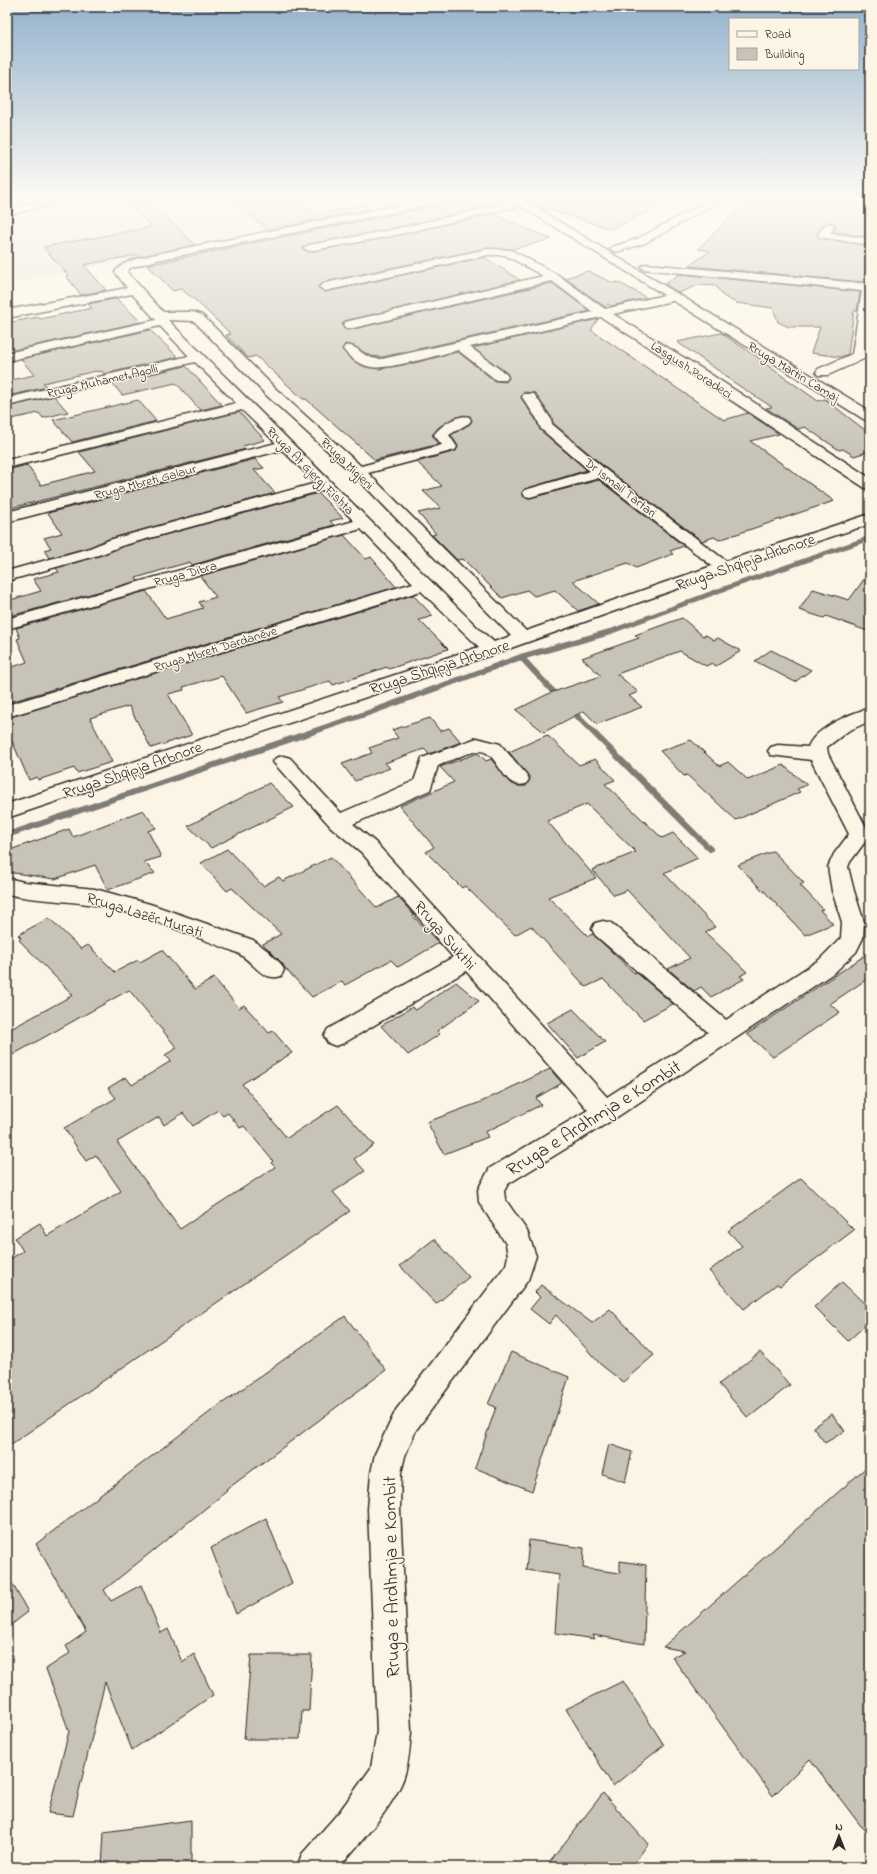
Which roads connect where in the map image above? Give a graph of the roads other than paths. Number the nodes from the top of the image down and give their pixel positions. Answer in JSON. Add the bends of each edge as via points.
{"nodes":[{"id":1,"x":131,"y":286,"type":"edge"},
{"id":2,"x":513,"y":286,"type":"edge"},
{"id":3,"x":567,"y":286,"type":"edge"},
{"id":4,"x":657,"y":286,"type":"edge"},
{"id":5,"x":679,"y":286,"type":"edge"},
{"id":6,"x":853,"y":286,"type":"edge"},
{"id":7,"x":869,"y":288,"type":"edge"},
{"id":8,"x":134,"y":290,"type":"junction"},
{"id":9,"x":673,"y":297,"type":"junction"},
{"id":10,"x":721,"y":312,"type":"dead end"},
{"id":11,"x":7,"y":314,"type":"edge"},
{"id":12,"x":604,"y":314,"type":"junction"},
{"id":13,"x":161,"y":319,"type":"junction"},
{"id":14,"x":349,"y":324,"type":"dead end"},
{"id":15,"x":460,"y":346,"type":"junction"},
{"id":16,"x":349,"y":349,"type":"dead end"},
{"id":17,"x":865,"y":356,"type":"edge"},
{"id":18,"x":7,"y":357,"type":"edge"},
{"id":19,"x":197,"y":358,"type":"junction"},
{"id":20,"x":809,"y":364,"type":"dead end"},
{"id":21,"x":823,"y":372,"type":"junction"},
{"id":22,"x":501,"y":377,"type":"dead end"},
{"id":23,"x":836,"y":381,"type":"dead end"},
{"id":24,"x":529,"y":397,"type":"dead end"},
{"id":25,"x":7,"y":402,"type":"edge"},
{"id":26,"x":246,"y":405,"type":"junction"},
{"id":27,"x":870,"y":417,"type":"edge"},
{"id":28,"x":464,"y":420,"type":"dead end"},
{"id":29,"x":284,"y":445,"type":"junction"},
{"id":30,"x":7,"y":464,"type":"edge"},
{"id":31,"x":358,"y":471,"type":"junction"},
{"id":32,"x":600,"y":473,"type":"junction"},
{"id":33,"x":325,"y":485,"type":"junction"},
{"id":34,"x":870,"y":485,"type":"edge"},
{"id":35,"x":530,"y":493,"type":"dead end"},
{"id":36,"x":7,"y":517,"type":"edge"},
{"id":37,"x":870,"y":518,"type":"edge"},
{"id":38,"x":364,"y":522,"type":"junction"},
{"id":39,"x":724,"y":567,"type":"junction"},
{"id":40,"x":7,"y":576,"type":"edge"},
{"id":41,"x":423,"y":585,"type":"junction"},
{"id":42,"x":7,"y":624,"type":"edge"},
{"id":43,"x":523,"y":638,"type":"junction"},
{"id":44,"x":491,"y":649,"type":"junction"},
{"id":45,"x":7,"y":711,"type":"edge"},
{"id":46,"x":870,"y":714,"type":"edge"},
{"id":47,"x":778,"y":751,"type":"dead end"},
{"id":48,"x":818,"y":754,"type":"junction"},
{"id":49,"x":283,"y":762,"type":"dead end"},
{"id":50,"x":519,"y":779,"type":"dead end"},
{"id":51,"x":7,"y":811,"type":"edge"},
{"id":52,"x":338,"y":822,"type":"junction"},
{"id":53,"x":7,"y":886,"type":"edge"},
{"id":54,"x":603,"y":929,"type":"dead end"},
{"id":55,"x":468,"y":959,"type":"junction"},
{"id":56,"x":273,"y":970,"type":"dead end"},
{"id":57,"x":725,"y":1033,"type":"junction"},
{"id":58,"x":336,"y":1036,"type":"dead end"},
{"id":59,"x":605,"y":1112,"type":"junction"},
{"id":60,"x":315,"y":1867,"type":"edge"}],
"edges":[{"from":1,"to":8,"type":"main road","name":"Rruga At Gjergj Fishta"},
{"from":2,"to":14,"type":"main road"},
{"from":3,"to":12,"type":"main road","name":"Lasgush Poradeci"},
{"from":4,"to":9,"type":"main road","name":"Rruga Martin Camaj"},
{"from":5,"to":10,"type":"main road"},
{"from":6,"to":7,"type":"main road"},
{"from":7,"to":17,"type":"main road","via":[[858,353]]},
{"from":8,"to":11,"type":"main road"},
{"from":8,"to":13,"type":"main road","name":"Rruga At Gjergj Fishta"},
{"from":9,"to":12,"type":"main road"},
{"from":9,"to":27,"type":"main road","name":"Rruga Martin Camaj"},
{"from":12,"to":15,"type":"main road"},
{"from":12,"to":34,"type":"main road","name":"Lasgush Poradeci","via":[[700,373]]},
{"from":13,"to":18,"type":"main road","name":"Rruga Migjeni"},
{"from":13,"to":19,"type":"main road","name":"Rruga At Gjergj Fishta"},
{"from":13,"to":31,"type":"main road","name":"Rruga Migjeni","via":[[186,315],[198,318],[271,392]]},
{"from":15,"to":16,"type":"main road","via":[[372,364],[365,362]]},
{"from":15,"to":22,"type":"main road"},
{"from":17,"to":21,"type":"main road"},
{"from":19,"to":25,"type":"main road","name":"Rruga Muhamet Agolli"},
{"from":19,"to":26,"type":"main road","name":"Rruga At Gjergj Fishta"},
{"from":20,"to":21,"type":"main road","name":"Rruga Martin Camaj"},
{"from":21,"to":23,"type":"main road","name":"Rruga Martin Camaj"},
{"from":24,"to":32,"type":"main road","name":"Dr Ismail Tartari","via":[[546,426]]},
{"from":26,"to":29,"type":"main road","name":"Rruga At Gjergj Fishta"},
{"from":26,"to":30,"type":"main road"},
{"from":28,"to":31,"type":"main road","via":[[441,435],[450,447]]},
{"from":29,"to":33,"type":"main road","name":"Rruga At Gjergj Fishta"},
{"from":29,"to":36,"type":"main road","name":"Rruga Mbreti Galaur"},
{"from":31,"to":43,"type":"main road","name":"Rruga Migjeni"},
{"from":32,"to":35,"type":"main road"},
{"from":32,"to":39,"type":"main road","name":"Dr Ismail Tartari"},
{"from":33,"to":38,"type":"main road","name":"Rruga At Gjergj Fishta"},
{"from":33,"to":40,"type":"main road","via":[[115,543],[96,551]]},
{"from":37,"to":39,"type":"main road","name":"Rruga Shqipja Arbnore"},
{"from":38,"to":41,"type":"main road","name":"Rruga At Gjergj Fishta"},
{"from":38,"to":42,"type":"main road","name":"Rruga Dibra"},
{"from":39,"to":43,"type":"main road","name":"Rruga Shqipja Arbnore"},
{"from":41,"to":44,"type":"main road","name":"Rruga At Gjergj Fishta"},
{"from":41,"to":45,"type":"main road","name":"Rruga Mbreti Dardanëve"},
{"from":43,"to":44,"type":"main road","name":"Rruga Shqipja Arbnore"},
{"from":44,"to":51,"type":"main road","name":"Rruga Shqipja Arbnore"},
{"from":46,"to":48,"type":"main road","via":[[823,738],[817,746]]},
{"from":47,"to":48,"type":"main road"},
{"from":48,"to":57,"type":"main road","name":"Rruga e Ardhmja e Kombit","via":[[860,835],[841,859],[838,867],[853,922],[852,938],[848,946],[827,966]]},
{"from":49,"to":52,"type":"main road","name":"Rruga Sukthi"},
{"from":50,"to":52,"type":"main road","via":[[493,748],[477,744],[429,762],[423,785]]},
{"from":52,"to":55,"type":"main road","name":"Rruga Sukthi","via":[[368,847]]},
{"from":53,"to":56,"type":"main road","name":"Rruga Lazër Murati","via":[[95,897],[136,908],[245,946]]},
{"from":54,"to":57,"type":"main road"},
{"from":55,"to":58,"type":"main road"},
{"from":55,"to":59,"type":"main road","name":"Rruga Sukthi"},
{"from":57,"to":59,"type":"main road","name":"Rruga e Ardhmja e Kombit"},
{"from":59,"to":60,"type":"main road","name":"Rruga e Ardhmja e Kombit","via":[[499,1176],[491,1190],[492,1202],[518,1240],[522,1256],[518,1271],[406,1420],[390,1454],[386,1473],[384,1509],[394,1731],[391,1760],[386,1777],[353,1824]]}]}
